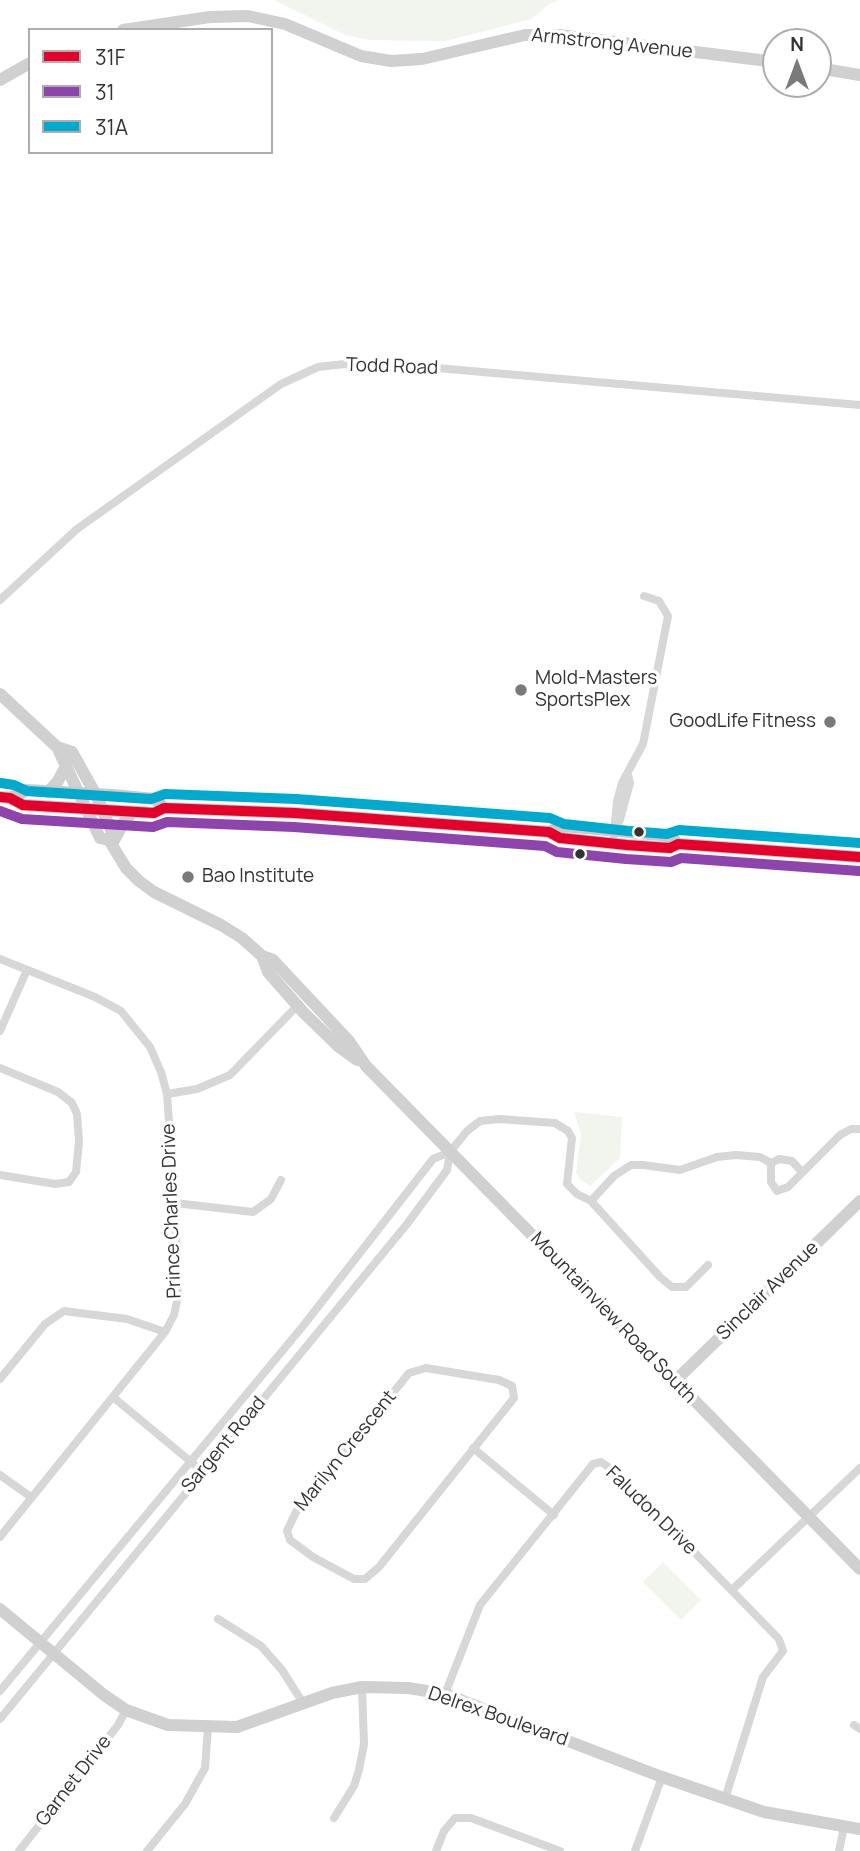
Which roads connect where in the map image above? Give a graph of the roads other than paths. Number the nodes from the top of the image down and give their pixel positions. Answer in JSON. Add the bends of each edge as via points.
{"nodes":[{"id":1,"x":137,"y":28,"type":"edge"},
{"id":2,"x":762,"y":60,"type":"edge"},
{"id":3,"x":28,"y":64,"type":"edge"},
{"id":4,"x":832,"y":70,"type":"edge"},
{"id":5,"x":860,"y":75,"type":"edge"},
{"id":6,"x":0,"y":80,"type":"edge"},
{"id":7,"x":860,"y":405,"type":"edge"},
{"id":8,"x":644,"y":596,"type":"dead end"},
{"id":9,"x":0,"y":600,"type":"edge"},
{"id":10,"x":0,"y":694,"type":"edge"},
{"id":11,"x":57,"y":747,"type":"junction"},
{"id":12,"x":66,"y":766,"type":"junction"},
{"id":13,"x":48,"y":792,"type":"junction"},
{"id":14,"x":80,"y":794,"type":"junction"},
{"id":15,"x":96,"y":795,"type":"junction"},
{"id":16,"x":5,"y":797,"type":"edge"},
{"id":17,"x":164,"y":808,"type":"junction"},
{"id":18,"x":87,"y":809,"type":"junction"},
{"id":19,"x":103,"y":810,"type":"junction"},
{"id":20,"x":133,"y":812,"type":"junction"},
{"id":21,"x":613,"y":837,"type":"junction"},
{"id":22,"x":110,"y":842,"type":"junction"},
{"id":23,"x":860,"y":857,"type":"edge"},
{"id":24,"x":0,"y":959,"type":"edge"},
{"id":25,"x":27,"y":970,"type":"junction"},
{"id":26,"x":302,"y":1000,"type":"junction"},
{"id":27,"x":0,"y":1031,"type":"edge"},
{"id":28,"x":0,"y":1068,"type":"edge"},
{"id":29,"x":167,"y":1094,"type":"junction"},
{"id":30,"x":860,"y":1129,"type":"edge"},
{"id":31,"x":450,"y":1152,"type":"junction"},
{"id":32,"x":771,"y":1163,"type":"junction"},
{"id":33,"x":802,"y":1172,"type":"junction"},
{"id":34,"x":0,"y":1175,"type":"edge"},
{"id":35,"x":281,"y":1180,"type":"dead end"},
{"id":36,"x":591,"y":1201,"type":"junction"},
{"id":37,"x":860,"y":1201,"type":"edge"},
{"id":38,"x":175,"y":1203,"type":"junction"},
{"id":39,"x":393,"y":1213,"type":"junction"},
{"id":40,"x":407,"y":1224,"type":"junction"},
{"id":41,"x":708,"y":1265,"type":"dead end"},
{"id":42,"x":303,"y":1326,"type":"junction"},
{"id":43,"x":164,"y":1332,"type":"junction"},
{"id":44,"x":316,"y":1334,"type":"junction"},
{"id":45,"x":0,"y":1379,"type":"edge"},
{"id":46,"x":676,"y":1381,"type":"junction"},
{"id":47,"x":113,"y":1397,"type":"junction"},
{"id":48,"x":473,"y":1448,"type":"junction"},
{"id":49,"x":191,"y":1462,"type":"junction"},
{"id":50,"x":860,"y":1468,"type":"edge"},
{"id":51,"x":202,"y":1471,"type":"junction"},
{"id":52,"x":0,"y":1475,"type":"edge"},
{"id":53,"x":31,"y":1497,"type":"junction"},
{"id":54,"x":554,"y":1515,"type":"junction"},
{"id":55,"x":808,"y":1516,"type":"junction"},
{"id":56,"x":0,"y":1537,"type":"edge"},
{"id":57,"x":119,"y":1547,"type":"junction"},
{"id":58,"x":133,"y":1556,"type":"junction"},
{"id":59,"x":860,"y":1569,"type":"edge"},
{"id":60,"x":732,"y":1590,"type":"junction"},
{"id":61,"x":0,"y":1609,"type":"edge"},
{"id":62,"x":218,"y":1619,"type":"dead end"},
{"id":63,"x":40,"y":1643,"type":"junction"},
{"id":64,"x":53,"y":1654,"type":"junction"},
{"id":65,"x":362,"y":1687,"type":"junction"},
{"id":66,"x":0,"y":1691,"type":"edge"},
{"id":67,"x":444,"y":1694,"type":"junction"},
{"id":68,"x":303,"y":1703,"type":"junction"},
{"id":69,"x":126,"y":1710,"type":"junction"},
{"id":70,"x":0,"y":1719,"type":"edge"},
{"id":71,"x":208,"y":1728,"type":"junction"},
{"id":72,"x":662,"y":1777,"type":"junction"},
{"id":73,"x":726,"y":1799,"type":"junction"},
{"id":74,"x":334,"y":1818,"type":"dead end"},
{"id":75,"x":844,"y":1827,"type":"junction"},
{"id":76,"x":860,"y":1829,"type":"edge"},
{"id":77,"x":19,"y":1851,"type":"edge"},
{"id":78,"x":147,"y":1851,"type":"edge"},
{"id":79,"x":436,"y":1851,"type":"edge"},
{"id":80,"x":560,"y":1851,"type":"edge"},
{"id":81,"x":635,"y":1851,"type":"edge"},
{"id":82,"x":839,"y":1851,"type":"edge"}],
"edges":[{"from":1,"to":2,"type":"street","name":"Armstrong Avenue","via":[[248,16],[285,24],[361,56],[391,61],[422,59],[525,35],[559,35]]},
{"from":3,"to":6,"type":"street"},
{"from":4,"to":5,"type":"street"},
{"from":7,"to":9,"type":"street","name":"Todd Road","via":[[414,366],[318,368],[281,384],[102,510]]},
{"from":8,"to":21,"type":"street","via":[[659,601],[668,616],[643,744],[622,783]]},
{"from":10,"to":11,"type":"street"},
{"from":11,"to":12,"type":"street"},
{"from":11,"to":15,"type":"street","via":[[72,752]]},
{"from":12,"to":13,"type":"street"},
{"from":12,"to":14,"type":"street"},
{"from":13,"to":14,"type":"main road"},
{"from":13,"to":16,"type":"main road","via":[[27,790]]},
{"from":14,"to":15,"type":"main road"},
{"from":14,"to":18,"type":"street"},
{"from":15,"to":17,"type":"main road","via":[[155,799]]},
{"from":15,"to":19,"type":"street"},
{"from":16,"to":18,"type":"main road","via":[[23,805]]},
{"from":17,"to":20,"type":"main road","via":[[154,813]]},
{"from":17,"to":21,"type":"main road","via":[[549,832],[562,826]]},
{"from":18,"to":19,"type":"main road"},
{"from":18,"to":22,"type":"street","name":"Mountainview Road South","via":[[100,838]]},
{"from":19,"to":20,"type":"main road"},
{"from":19,"to":22,"type":"street","name":"Mountainview Road South","via":[[113,832]]},
{"from":20,"to":22,"type":"street"},
{"from":21,"to":23,"type":"main road","via":[[670,836],[678,844]]},
{"from":22,"to":26,"type":"street","name":"Mountainview Road South","via":[[139,881],[242,938],[262,956],[268,972]]},
{"from":24,"to":25,"type":"street","name":"Prince Charles Drive"},
{"from":25,"to":27,"type":"street"},
{"from":25,"to":29,"type":"street","name":"Prince Charles Drive","via":[[121,1011],[150,1047]]},
{"from":26,"to":29,"type":"street","via":[[230,1075],[197,1089]]},
{"from":26,"to":31,"type":"street","name":"Mountainview Road South","via":[[339,1047],[366,1066]]},
{"from":28,"to":34,"type":"street","via":[[58,1092],[72,1103],[79,1141],[76,1172],[69,1182]]},
{"from":29,"to":38,"type":"street","name":"Prince Charles Drive"},
{"from":30,"to":33,"type":"street","via":[[840,1135]]},
{"from":31,"to":36,"type":"street","via":[[480,1121],[555,1123],[572,1138],[567,1184]]},
{"from":31,"to":39,"type":"street","name":"Sargent Road","via":[[433,1159]]},
{"from":31,"to":40,"type":"street","name":"Sargent Road","via":[[447,1170]]},
{"from":31,"to":46,"type":"street","name":"Mountainview Road South"},
{"from":32,"to":33,"type":"street","via":[[792,1161]]},
{"from":32,"to":33,"type":"street","via":[[771,1182],[777,1191]]},
{"from":32,"to":36,"type":"street","via":[[761,1157],[736,1155],[680,1170],[631,1166],[614,1176]]},
{"from":35,"to":38,"type":"street","via":[[271,1199],[253,1212]]},
{"from":36,"to":41,"type":"street","via":[[672,1287],[686,1287]]},
{"from":37,"to":46,"type":"street","name":"Sinclair Avenue"},
{"from":38,"to":43,"type":"street","name":"Prince Charles Drive","via":[[178,1297]]},
{"from":39,"to":40,"type":"street"},
{"from":39,"to":42,"type":"street","name":"Sargent Road"},
{"from":40,"to":44,"type":"street","name":"Sargent Road"},
{"from":42,"to":44,"type":"street"},
{"from":42,"to":49,"type":"street","name":"Sargent Road"},
{"from":43,"to":45,"type":"street","via":[[127,1319],[64,1311],[45,1324]]},
{"from":43,"to":47,"type":"street","name":"Prince Charles Drive"},
{"from":44,"to":51,"type":"street","name":"Sargent Road"},
{"from":46,"to":55,"type":"street","name":"Mountainview Road South"},
{"from":47,"to":49,"type":"street"},
{"from":47,"to":53,"type":"street","name":"Prince Charles Drive"},
{"from":48,"to":48,"type":"street","name":"Marilyn Crescent","via":[[514,1398],[512,1386],[426,1368],[408,1373],[296,1513],[287,1531],[290,1540],[354,1579],[366,1579]]},
{"from":48,"to":54,"type":"street"},
{"from":49,"to":51,"type":"street"},
{"from":49,"to":57,"type":"street","name":"Sargent Road"},
{"from":50,"to":55,"type":"street"},
{"from":51,"to":58,"type":"street","name":"Sargent Road"},
{"from":52,"to":53,"type":"street"},
{"from":53,"to":56,"type":"street","name":"Prince Charles Drive"},
{"from":54,"to":60,"type":"street","name":"Faludon Drive","via":[[593,1464],[601,1462]]},
{"from":54,"to":67,"type":"street","name":"Faludon Drive","via":[[480,1605]]},
{"from":55,"to":59,"type":"street","name":"Mountainview Road South"},
{"from":55,"to":60,"type":"street"},
{"from":57,"to":58,"type":"street"},
{"from":57,"to":63,"type":"street","name":"Sargent Road"},
{"from":58,"to":64,"type":"street","name":"Sargent Road"},
{"from":60,"to":73,"type":"street","name":"Faludon Drive","via":[[779,1639],[783,1651],[762,1677]]},
{"from":61,"to":63,"type":"street","name":"Delrex Boulevard"},
{"from":62,"to":68,"type":"street","via":[[261,1646]]},
{"from":63,"to":64,"type":"street","name":"Delrex Boulevard"},
{"from":63,"to":66,"type":"street","name":"Sargent Road"},
{"from":64,"to":69,"type":"street","name":"Delrex Boulevard"},
{"from":64,"to":70,"type":"street","name":"Sargent Road"},
{"from":65,"to":67,"type":"street","name":"Delrex Boulevard"},
{"from":65,"to":68,"type":"street","name":"Delrex Boulevard"},
{"from":65,"to":74,"type":"street","via":[[365,1744],[354,1786]]},
{"from":67,"to":72,"type":"street","name":"Delrex Boulevard"},
{"from":68,"to":71,"type":"street","name":"Delrex Boulevard","via":[[237,1727]]},
{"from":69,"to":71,"type":"street","name":"Delrex Boulevard","via":[[168,1725]]},
{"from":69,"to":77,"type":"street","name":"Garnet Drive"},
{"from":71,"to":78,"type":"street","via":[[205,1768],[185,1804]]},
{"from":72,"to":73,"type":"street","name":"Delrex Boulevard"},
{"from":72,"to":81,"type":"street"},
{"from":73,"to":75,"type":"street","name":"Delrex Boulevard","via":[[764,1812]]},
{"from":75,"to":76,"type":"street","name":"Delrex Boulevard"},
{"from":75,"to":82,"type":"street"},
{"from":79,"to":80,"type":"street","via":[[454,1818],[471,1818]]}]}
